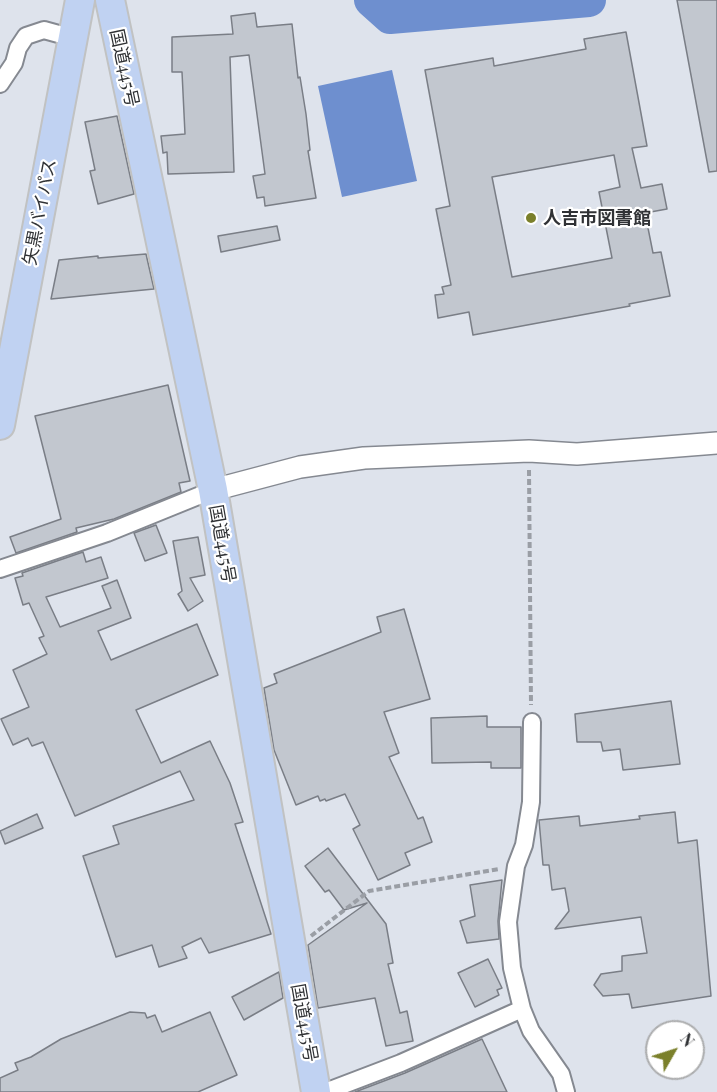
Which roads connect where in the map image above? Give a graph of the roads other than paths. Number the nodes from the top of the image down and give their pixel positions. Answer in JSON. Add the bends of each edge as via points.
{"nodes":[{"id":1,"x":80,"y":0,"type":"edge"},
{"id":2,"x":110,"y":0,"type":"edge"},
{"id":3,"x":73,"y":38,"type":"junction"},
{"id":4,"x":118,"y":40,"type":"junction"},
{"id":5,"x":0,"y":84,"type":"edge"},
{"id":6,"x":0,"y":425,"type":"edge"},
{"id":7,"x":717,"y":443,"type":"edge"},
{"id":8,"x":213,"y":490,"type":"junction"},
{"id":9,"x":0,"y":569,"type":"edge"},
{"id":10,"x":532,"y":722,"type":"road end"},
{"id":11,"x":522,"y":1009,"type":"junction"},
{"id":12,"x":316,"y":1092,"type":"edge"},
{"id":13,"x":325,"y":1092,"type":"edge"},
{"id":14,"x":566,"y":1092,"type":"edge"}],
"edges":[{"from":1,"to":3,"type":"highway","name":"矢黒バイパス"},
{"from":2,"to":4,"type":"highway","name":"国道445号"},
{"from":3,"to":4,"type":"highway"},
{"from":3,"to":5,"type":"street","via":[[44,30],[26,36]]},
{"from":3,"to":6,"type":"highway","name":"矢黒バイパス"},
{"from":4,"to":8,"type":"highway","name":"国道445号"},
{"from":7,"to":8,"type":"street","via":[[577,454],[529,451],[364,458],[300,467]]},
{"from":8,"to":9,"type":"street","via":[[107,533]]},
{"from":8,"to":12,"type":"highway","name":"国道445号"},
{"from":10,"to":11,"type":"street","via":[[531,802],[508,922],[512,968]]},
{"from":11,"to":13,"type":"street"},
{"from":11,"to":14,"type":"street","via":[[531,1031],[561,1074]]}]}
